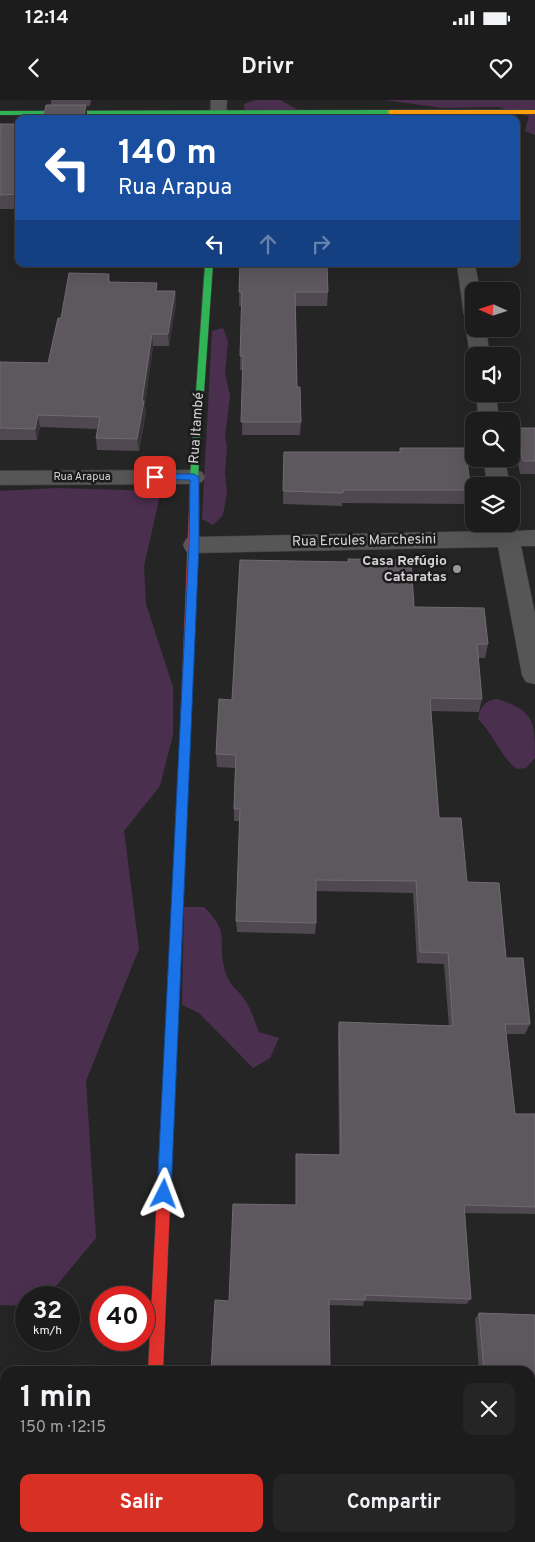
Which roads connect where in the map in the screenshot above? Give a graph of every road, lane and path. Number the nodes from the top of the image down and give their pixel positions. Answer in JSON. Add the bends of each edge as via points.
{"nodes":[{"id":1,"x":219,"y":110,"type":"edge"},
{"id":2,"x":535,"y":112,"type":"edge"},
{"id":3,"x":0,"y":113,"type":"edge"},
{"id":4,"x":441,"y":115,"type":"edge"},
{"id":5,"x":208,"y":267,"type":"edge"},
{"id":6,"x":466,"y":267,"type":"edge"},
{"id":7,"x":469,"y":282,"type":"edge"},
{"id":8,"x":194,"y":477,"type":"junction"},
{"id":9,"x":0,"y":478,"type":"edge"},
{"id":10,"x":484,"y":532,"type":"edge"},
{"id":11,"x":506,"y":532,"type":"edge"},
{"id":12,"x":510,"y":532,"type":"edge"},
{"id":13,"x":535,"y":538,"type":"edge"},
{"id":14,"x":194,"y":545,"type":"junction"},
{"id":15,"x":535,"y":675,"type":"edge"},
{"id":16,"x":155,"y":1366,"type":"edge"}],
"edges":[{"from":1,"to":3,"type":"street"},
{"from":1,"to":4,"type":"street"},
{"from":2,"to":4,"type":"street"},
{"from":5,"to":8,"type":"street","name":"Rua Itambé"},
{"from":6,"to":7,"type":"street"},
{"from":8,"to":9,"type":"street","name":"Rua Arapua"},
{"from":8,"to":14,"type":"street","name":"Rua Itambé"},
{"from":10,"to":14,"type":"street","name":"Rua Ercules Marchesini"},
{"from":11,"to":15,"type":"street"},
{"from":12,"to":13,"type":"street","name":"Rua Ercules Marchesini"},
{"from":14,"to":16,"type":"street","name":"Rua Itambé"}]}
